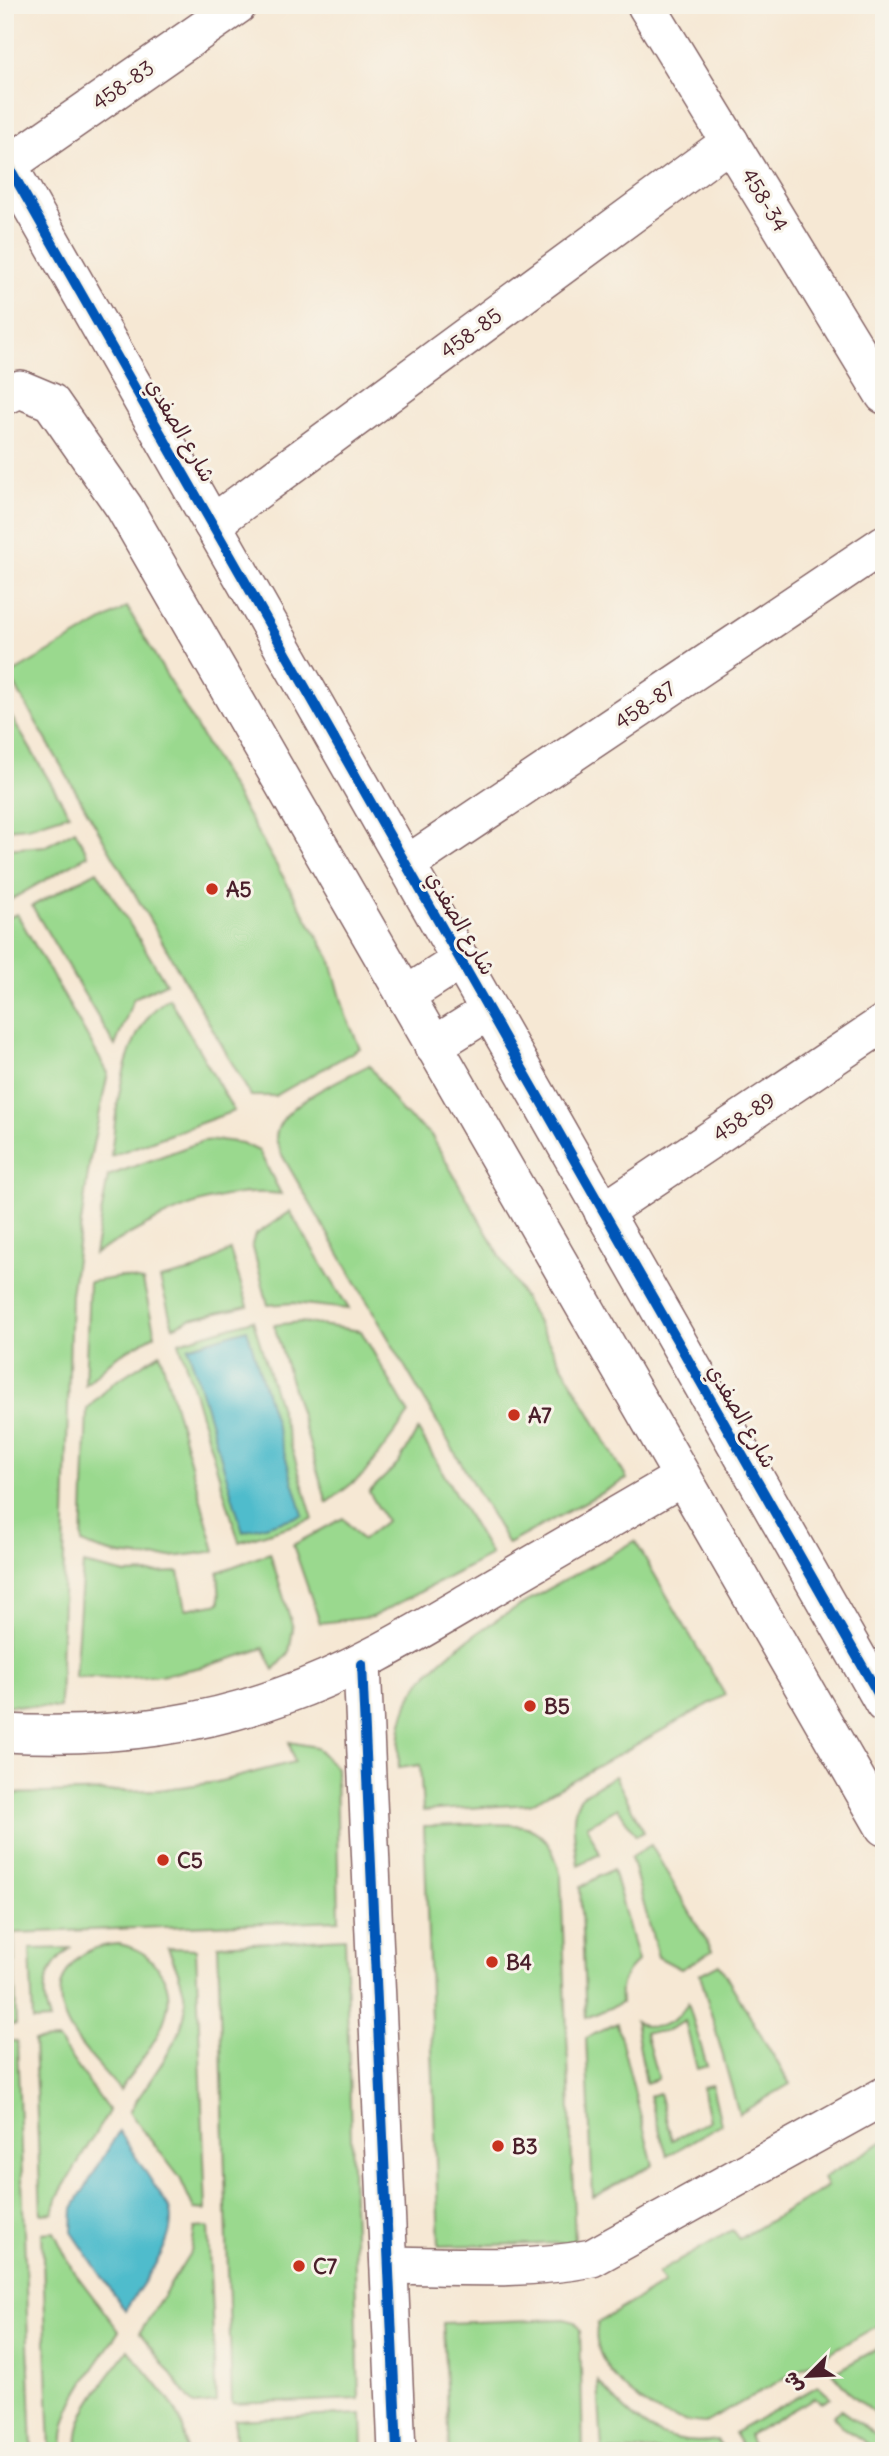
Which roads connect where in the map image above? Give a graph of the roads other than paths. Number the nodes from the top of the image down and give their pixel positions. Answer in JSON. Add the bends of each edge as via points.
{"nodes":[{"id":1,"x":238,"y":5,"type":"edge"},
{"id":2,"x":646,"y":5,"type":"edge"},
{"id":3,"x":730,"y":142,"type":"junction"},
{"id":4,"x":7,"y":163,"type":"edge"},
{"id":5,"x":884,"y":395,"type":"edge"},
{"id":6,"x":5,"y":396,"type":"edge"},
{"id":7,"x":212,"y":524,"type":"junction"},
{"id":8,"x":884,"y":544,"type":"edge"},
{"id":9,"x":406,"y":865,"type":"junction"},
{"id":10,"x":461,"y":960,"type":"junction"},
{"id":11,"x":405,"y":996,"type":"junction"},
{"id":12,"x":489,"y":1011,"type":"junction"},
{"id":13,"x":884,"y":1023,"type":"edge"},
{"id":14,"x":433,"y":1046,"type":"junction"},
{"id":15,"x":603,"y":1212,"type":"junction"},
{"id":16,"x":681,"y":1478,"type":"junction"},
{"id":17,"x":362,"y":1664,"type":"junction"},
{"id":18,"x":884,"y":1704,"type":"edge"},
{"id":19,"x":5,"y":1733,"type":"edge"},
{"id":20,"x":884,"y":1827,"type":"edge"},
{"id":21,"x":884,"y":2096,"type":"edge"},
{"id":22,"x":389,"y":2265,"type":"junction"},
{"id":23,"x":397,"y":2451,"type":"edge"}],
"edges":[{"from":1,"to":4,"type":"street","name":"458-83"},
{"from":2,"to":3,"type":"street","name":"458-34"},
{"from":3,"to":5,"type":"street","name":"458-34"},
{"from":3,"to":7,"type":"street","name":"458-85"},
{"from":4,"to":7,"type":"street","name":"شارع الصفدي"},
{"from":6,"to":11,"type":"street","via":[[20,389],[51,402],[124,507]]},
{"from":7,"to":9,"type":"street","name":"شارع الصفدي"},
{"from":8,"to":9,"type":"street","name":"458-87"},
{"from":9,"to":10,"type":"street","name":"شارع الصفدي"},
{"from":10,"to":11,"type":"street"},
{"from":10,"to":12,"type":"street","name":"شارع الصفدي"},
{"from":11,"to":14,"type":"street"},
{"from":12,"to":14,"type":"street"},
{"from":12,"to":15,"type":"street","name":"شارع الصفدي"},
{"from":13,"to":15,"type":"street","name":"458-89"},
{"from":14,"to":16,"type":"street"},
{"from":15,"to":18,"type":"street","name":"شارع الصفدي"},
{"from":16,"to":17,"type":"street"},
{"from":16,"to":20,"type":"street"},
{"from":17,"to":19,"type":"street","via":[[282,1697],[162,1727],[54,1735]]},
{"from":17,"to":22,"type":"street"},
{"from":21,"to":22,"type":"street","via":[[593,2258],[517,2266]]},
{"from":22,"to":23,"type":"street"}]}
